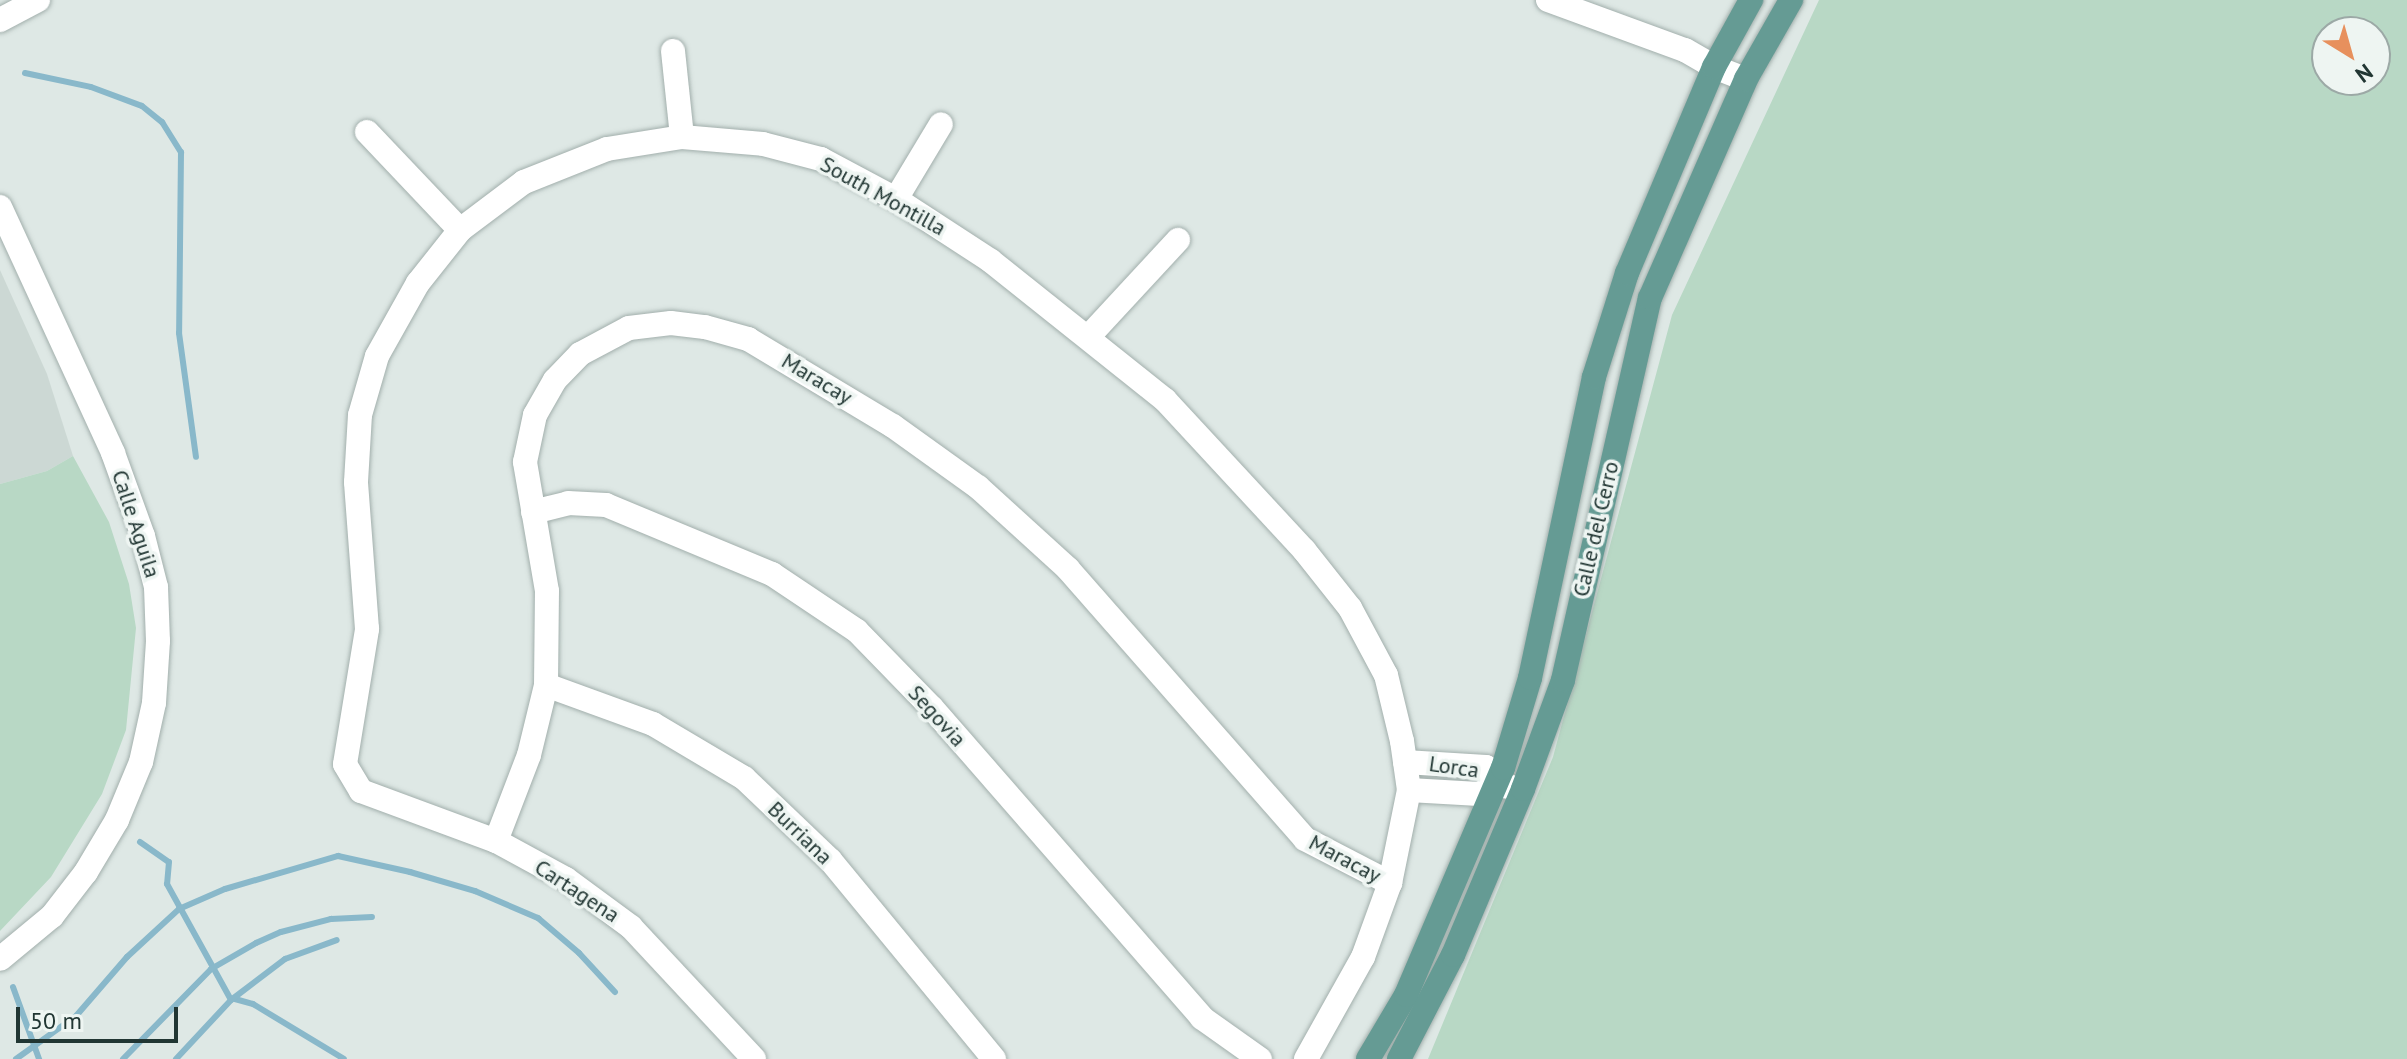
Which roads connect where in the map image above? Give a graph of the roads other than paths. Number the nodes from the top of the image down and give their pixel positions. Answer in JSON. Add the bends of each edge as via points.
{"nodes":[{"id":1,"x":38,"y":0,"type":"edge"},
{"id":2,"x":1548,"y":0,"type":"edge"},
{"id":3,"x":1751,"y":0,"type":"edge"},
{"id":4,"x":1791,"y":0,"type":"edge"},
{"id":5,"x":0,"y":20,"type":"edge"},
{"id":6,"x":673,"y":51,"type":"dead end"},
{"id":7,"x":1714,"y":67,"type":"junction"},
{"id":8,"x":1746,"y":79,"type":"junction"},
{"id":9,"x":941,"y":124,"type":"dead end"},
{"id":10,"x":367,"y":132,"type":"dead end"},
{"id":11,"x":682,"y":137,"type":"junction"},
{"id":12,"x":896,"y":199,"type":"junction"},
{"id":13,"x":0,"y":207,"type":"edge"},
{"id":14,"x":460,"y":230,"type":"junction"},
{"id":15,"x":1178,"y":240,"type":"dead end"},
{"id":16,"x":1089,"y":336,"type":"junction"},
{"id":17,"x":533,"y":512,"type":"junction"},
{"id":18,"x":546,"y":685,"type":"junction"},
{"id":19,"x":1407,"y":776,"type":"junction"},
{"id":20,"x":1496,"y":785,"type":"junction"},
{"id":21,"x":356,"y":786,"type":"joint"},
{"id":22,"x":1523,"y":789,"type":"junction"},
{"id":23,"x":496,"y":841,"type":"junction"},
{"id":24,"x":1390,"y":883,"type":"junction"},
{"id":25,"x":0,"y":959,"type":"edge"},
{"id":26,"x":754,"y":1059,"type":"edge"},
{"id":27,"x":994,"y":1059,"type":"edge"},
{"id":28,"x":1260,"y":1059,"type":"edge"},
{"id":29,"x":1306,"y":1059,"type":"edge"},
{"id":30,"x":1368,"y":1059,"type":"edge"},
{"id":31,"x":1399,"y":1059,"type":"edge"}],
"edges":[{"from":1,"to":5,"type":"street"},
{"from":2,"to":7,"type":"street","via":[[1685,50]]},
{"from":3,"to":7,"type":"main road","name":"Calle del Cerro"},
{"from":4,"to":8,"type":"main road","name":"Calle del Cerro"},
{"from":6,"to":11,"type":"street"},
{"from":7,"to":8,"type":"street"},
{"from":7,"to":20,"type":"main road","name":"Calle del Cerro","via":[[1627,273],[1594,377],[1530,678]]},
{"from":8,"to":22,"type":"main road","name":"Calle del Cerro","via":[[1650,298],[1563,680]]},
{"from":9,"to":12,"type":"street"},
{"from":10,"to":14,"type":"street"},
{"from":11,"to":12,"type":"street","name":"South Montilla","via":[[763,144],[821,159]]},
{"from":11,"to":14,"type":"street","name":"South Montilla","via":[[607,149],[524,182]]},
{"from":12,"to":16,"type":"street","name":"South Montilla","via":[[991,261]]},
{"from":13,"to":25,"type":"street","name":"Calle Aguila","via":[[113,453],[156,587],[158,641],[154,703],[141,762],[117,820],[52,916]]},
{"from":14,"to":21,"type":"street","name":"South Montilla","via":[[418,283],[377,356],[360,415],[356,482],[367,629],[345,764]]},
{"from":15,"to":16,"type":"street"},
{"from":16,"to":19,"type":"street","name":"South Montilla","via":[[1175,410],[1350,608],[1386,675]]},
{"from":17,"to":18,"type":"street","name":"Maracay","via":[[547,591]]},
{"from":17,"to":24,"type":"street","name":"Maracay","via":[[525,462],[535,415],[555,380],[580,354],[629,328],[671,323],[748,339],[881,418],[978,487],[1068,569],[1305,839]]},
{"from":17,"to":28,"type":"street","name":"Segovia","via":[[568,503],[606,505],[772,574],[857,631],[932,708],[1202,1018]]},
{"from":18,"to":23,"type":"street","name":"Maracay","via":[[529,755]]},
{"from":18,"to":27,"type":"street","name":"Burriana","via":[[653,724],[744,778],[830,860]]},
{"from":19,"to":20,"type":"street","name":"Lorca","via":[[1486,767]]},
{"from":19,"to":24,"type":"street"},
{"from":20,"to":22,"type":"street","name":"Lorca"},
{"from":20,"to":30,"type":"main road","name":"Calle del Cerro","via":[[1406,995]]},
{"from":21,"to":23,"type":"street","name":"Cartagena"},
{"from":22,"to":31,"type":"main road","name":"Calle del Cerro","via":[[1453,955]]},
{"from":23,"to":26,"type":"street","name":"Cartagena","via":[[566,879],[631,927]]},
{"from":24,"to":29,"type":"street","via":[[1363,957]]}]}
